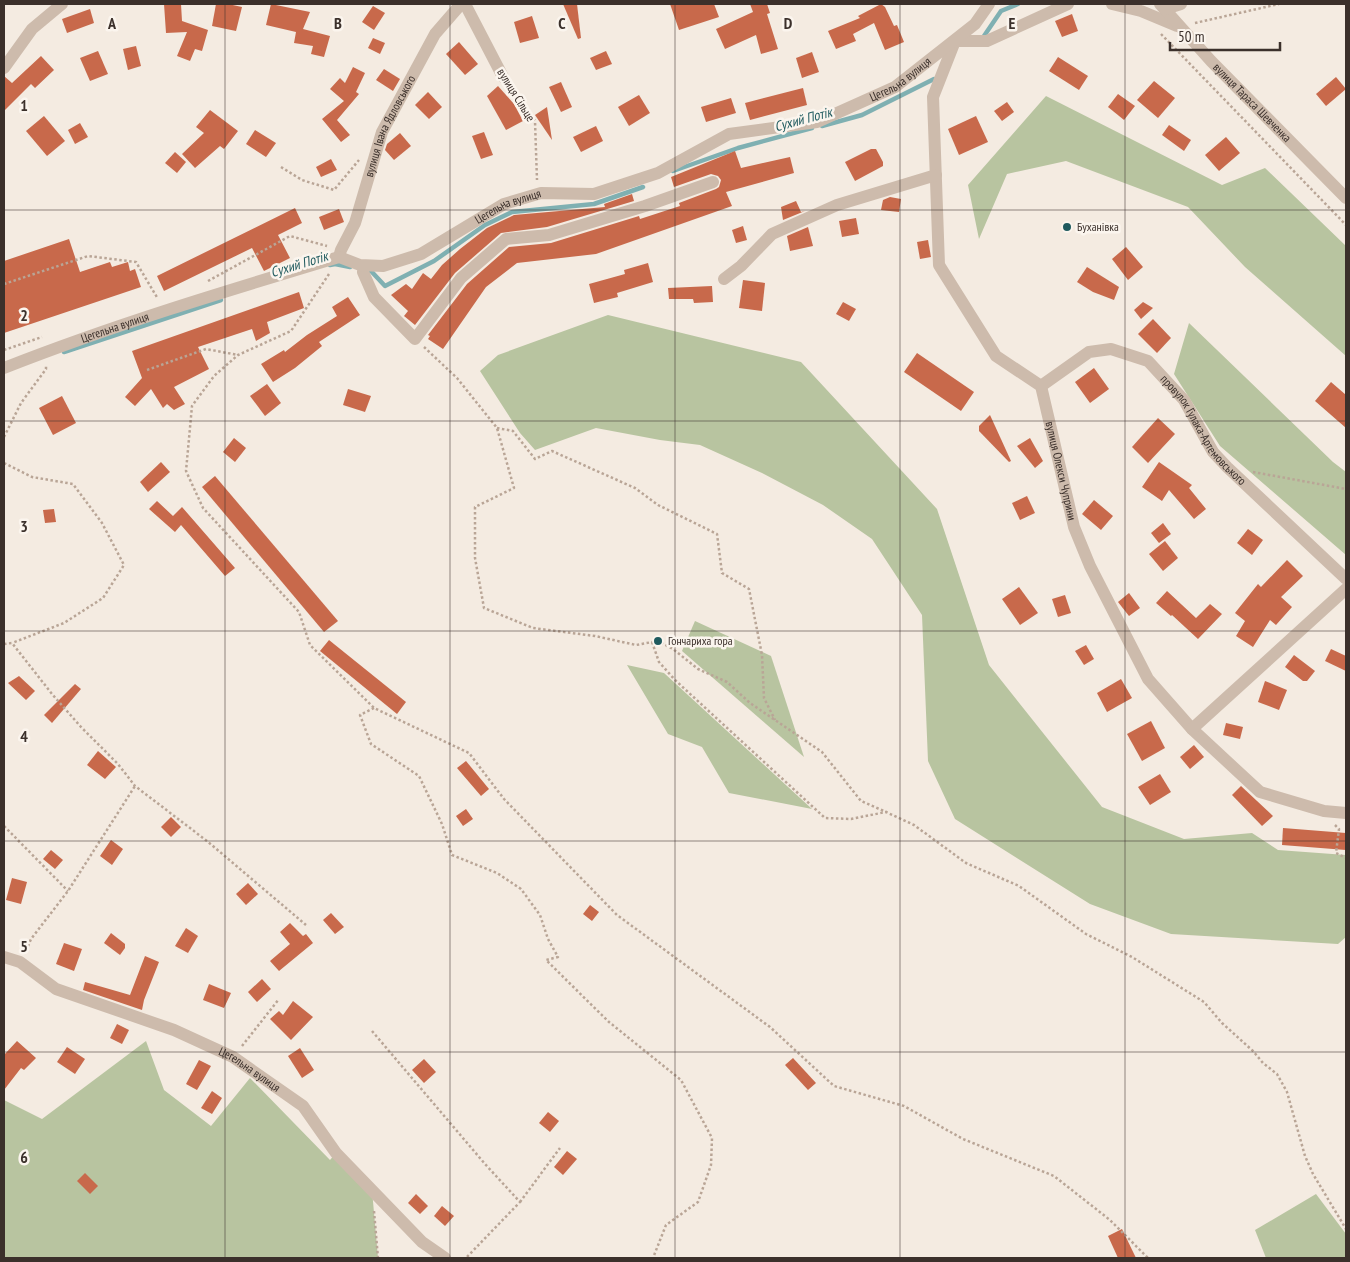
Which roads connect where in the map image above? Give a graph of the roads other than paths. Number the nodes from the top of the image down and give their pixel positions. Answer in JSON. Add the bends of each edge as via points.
{"nodes":[{"id":1,"x":62,"y":4,"type":"edge"},
{"id":2,"x":461,"y":4,"type":"edge"},
{"id":3,"x":465,"y":4,"type":"edge"},
{"id":4,"x":989,"y":4,"type":"edge"},
{"id":5,"x":1068,"y":4,"type":"edge"},
{"id":6,"x":1112,"y":4,"type":"edge"},
{"id":7,"x":1181,"y":4,"type":"edge"},
{"id":8,"x":1162,"y":6,"type":"edge"},
{"id":9,"x":1179,"y":27,"type":"junction"},
{"id":10,"x":954,"y":41,"type":"junction"},
{"id":11,"x":4,"y":68,"type":"edge"},
{"id":12,"x":503,"y":77,"type":"road end"},
{"id":13,"x":936,"y":175,"type":"junction"},
{"id":14,"x":713,"y":182,"type":"dead end"},
{"id":15,"x":1346,"y":198,"type":"edge"},
{"id":16,"x":340,"y":254,"type":"junction"},
{"id":17,"x":363,"y":272,"type":"dead end"},
{"id":18,"x":724,"y":278,"type":"dead end"},
{"id":19,"x":4,"y":368,"type":"edge"},
{"id":20,"x":1041,"y":386,"type":"junction"},
{"id":21,"x":1346,"y":579,"type":"edge"},
{"id":22,"x":1346,"y":589,"type":"edge"},
{"id":23,"x":1192,"y":729,"type":"junction"},
{"id":24,"x":1346,"y":813,"type":"edge"},
{"id":25,"x":4,"y":957,"type":"edge"},
{"id":26,"x":445,"y":1258,"type":"edge"}],
"edges":[{"from":1,"to":11,"type":"street","via":[[32,29]]},
{"from":2,"to":16,"type":"street","name":"вулиця Івана Ядловського","via":[[436,34],[382,132],[355,223]]},
{"from":3,"to":12,"type":"street","name":"вулиця Сільце"},
{"from":4,"to":10,"type":"street","name":"Цегельна вулиця","via":[[975,24]]},
{"from":5,"to":10,"type":"street","via":[[987,40]]},
{"from":6,"to":9,"type":"street"},
{"from":7,"to":8,"type":"street"},
{"from":8,"to":9,"type":"street","name":"вулиця Тараса Шевченка"},
{"from":9,"to":15,"type":"street","name":"вулиця Тараса Шевченка"},
{"from":10,"to":13,"type":"street","via":[[933,97]]},
{"from":10,"to":16,"type":"street","name":"Цегельна вулиця","via":[[895,87],[817,122],[729,134],[658,173],[594,194],[540,193],[504,204],[421,254],[383,266],[360,265]]},
{"from":13,"to":18,"type":"street","via":[[837,206],[772,234],[741,266]]},
{"from":13,"to":20,"type":"street","via":[[939,265],[996,356]]},
{"from":14,"to":17,"type":"street","via":[[549,236],[506,239],[461,278],[415,339],[374,297]]},
{"from":16,"to":19,"type":"street","name":"Цегельна вулиця","via":[[205,297]]},
{"from":20,"to":21,"type":"street","name":"провулок Гулака-Артемовського","via":[[1089,352],[1111,349],[1148,361],[1184,400],[1213,452]]},
{"from":20,"to":23,"type":"street","name":"вулиця Олекси Чуприни","via":[[1074,527],[1090,566],[1148,679]]},
{"from":22,"to":23,"type":"street"},
{"from":23,"to":24,"type":"street","name":"вулиця Олекси Чуприни","via":[[1260,792],[1324,811]]},
{"from":25,"to":26,"type":"street","name":"Цегельна вулиця","via":[[20,962],[56,989],[174,1030],[233,1057],[303,1106],[336,1153],[422,1242]]}]}
